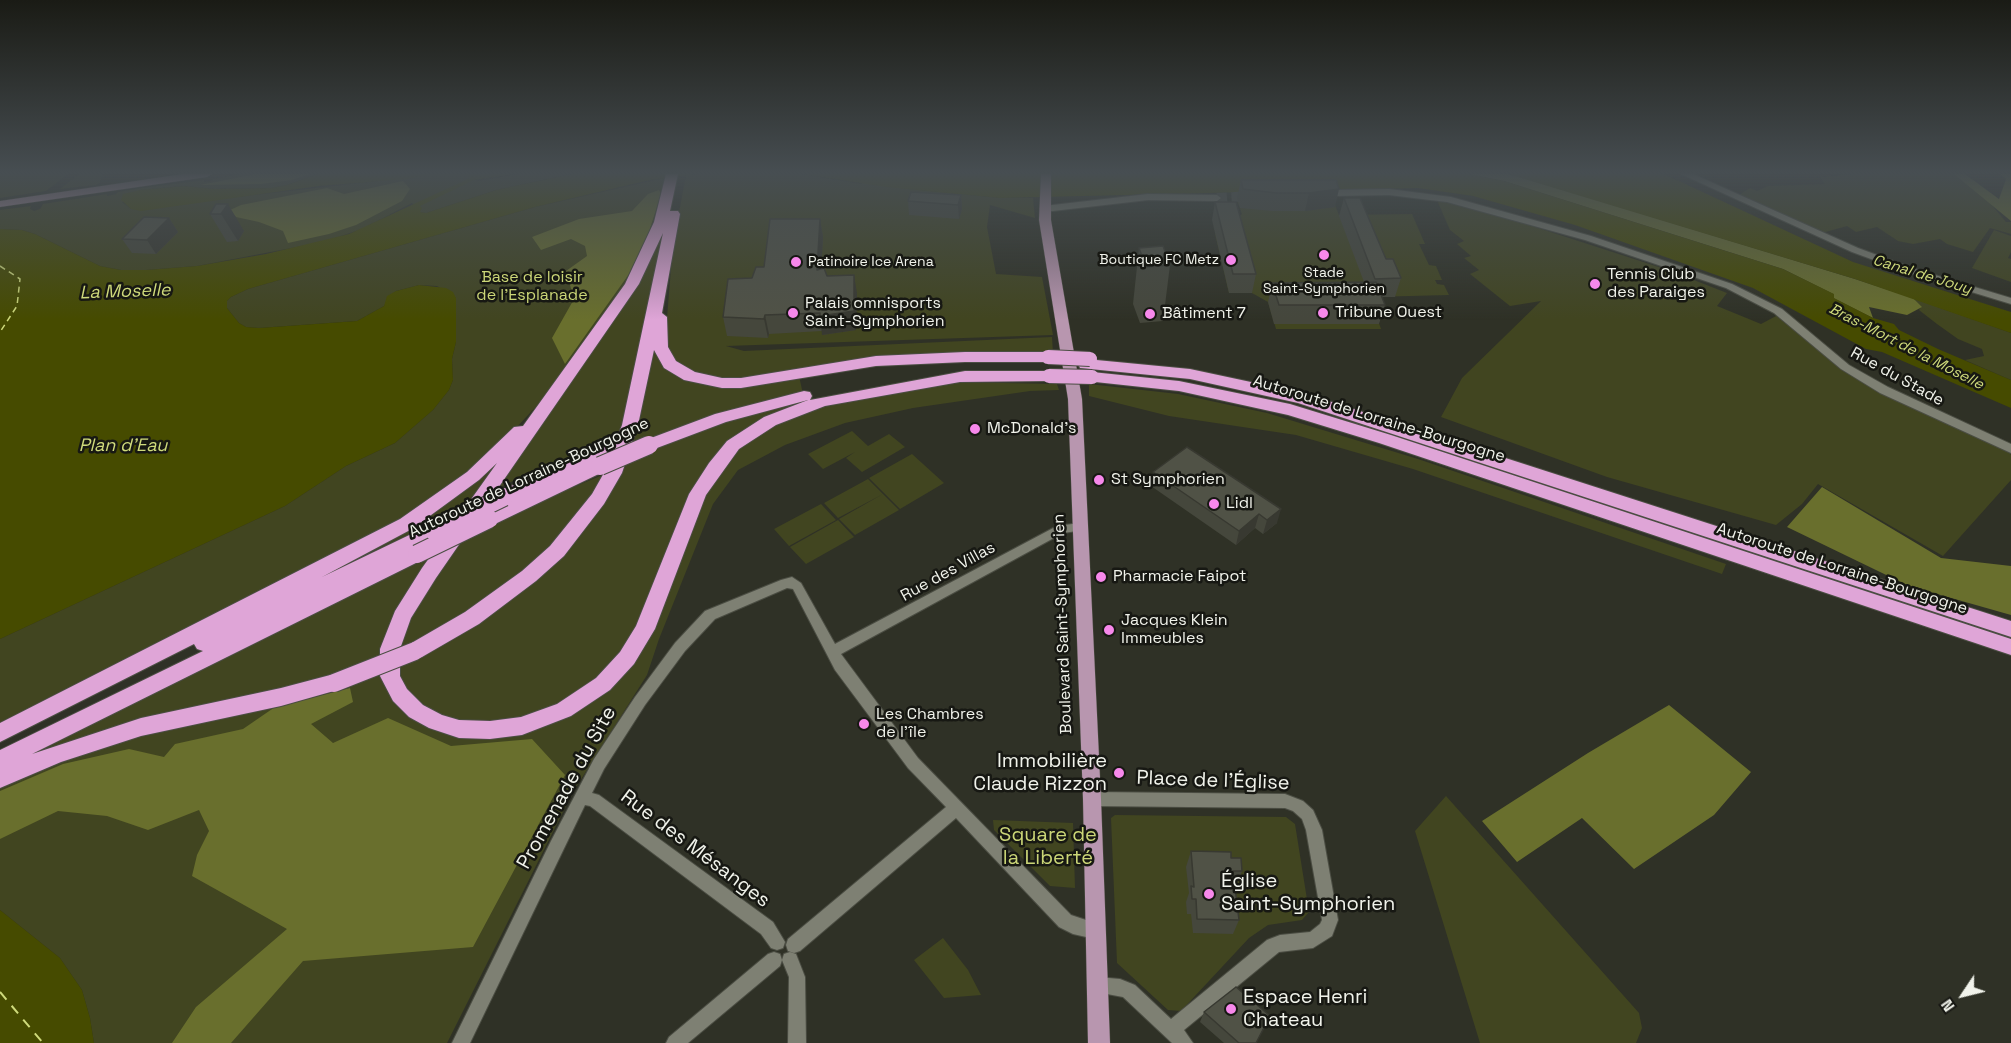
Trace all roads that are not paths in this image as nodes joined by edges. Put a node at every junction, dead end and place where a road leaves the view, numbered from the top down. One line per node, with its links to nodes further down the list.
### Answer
1 (662, 223): 8 (highway)
2 (669, 223): 6 (highway)
3 (1046, 223): 15 (main road, Boulevard Saint-Symphorien)
4 (1533, 223): 13 (street, Rue du Stade)
5 (1794, 223): 7 (street)
6 (660, 288): 9 (highway); 22 (highway, bridge)
7 (2011, 301)
8 (591, 344): 11 (highway); 19 (highway)
9 (1048, 365): 10 (highway, Autoroute de Lorraine-Bourgogne, bridge); 11 (highway, Autoroute de Lorraine-Bourgogne); 12 (highway, Autoroute de Lorraine-Bourgogne)
10 (1089, 367): 16 (highway, Autoroute de Lorraine-Bourgogne); 17 (highway, Autoroute de Lorraine-Bourgogne)
11 (965, 376): 12 (highway, Autoroute de Lorraine-Bourgogne)
12 (650, 438): 14 (highway, Autoroute de Lorraine-Bourgogne, bridge)
13 (2011, 448)
14 (602, 458): 20 (highway, Autoroute de Lorraine-Bourgogne, bridge); 21 (highway, Autoroute de Lorraine-Bourgogne, bridge)
15 (1080, 527): 18 (street, Rue des Villas); 24 (main road, Boulevard Saint-Symphorien)
16 (2011, 629)
17 (2011, 647)
18 (833, 652): 23 (street, Promenade du Site); 25 (street)
19 (0, 733)
20 (0, 742)
21 (0, 760)
22 (0, 778)
23 (582, 797): 27 (street, Rue des Mésanges); 30 (street, Promenade du Site)
24 (1092, 799): 26 (main road, Boulevard Saint-Symphorien); 29 (street, Place de l'Église)
25 (956, 808): 26 (street); 27 (street)
26 (1095, 931): 28 (main road, Boulevard Saint-Symphorien)
27 (786, 955): 31 (street); 32 (street)
28 (1097, 984): 29 (street); 33 (main road, Boulevard Saint-Symphorien)
29 (1178, 1037)
30 (461, 1043)
31 (675, 1043)
32 (797, 1043)
33 (1099, 1043)

